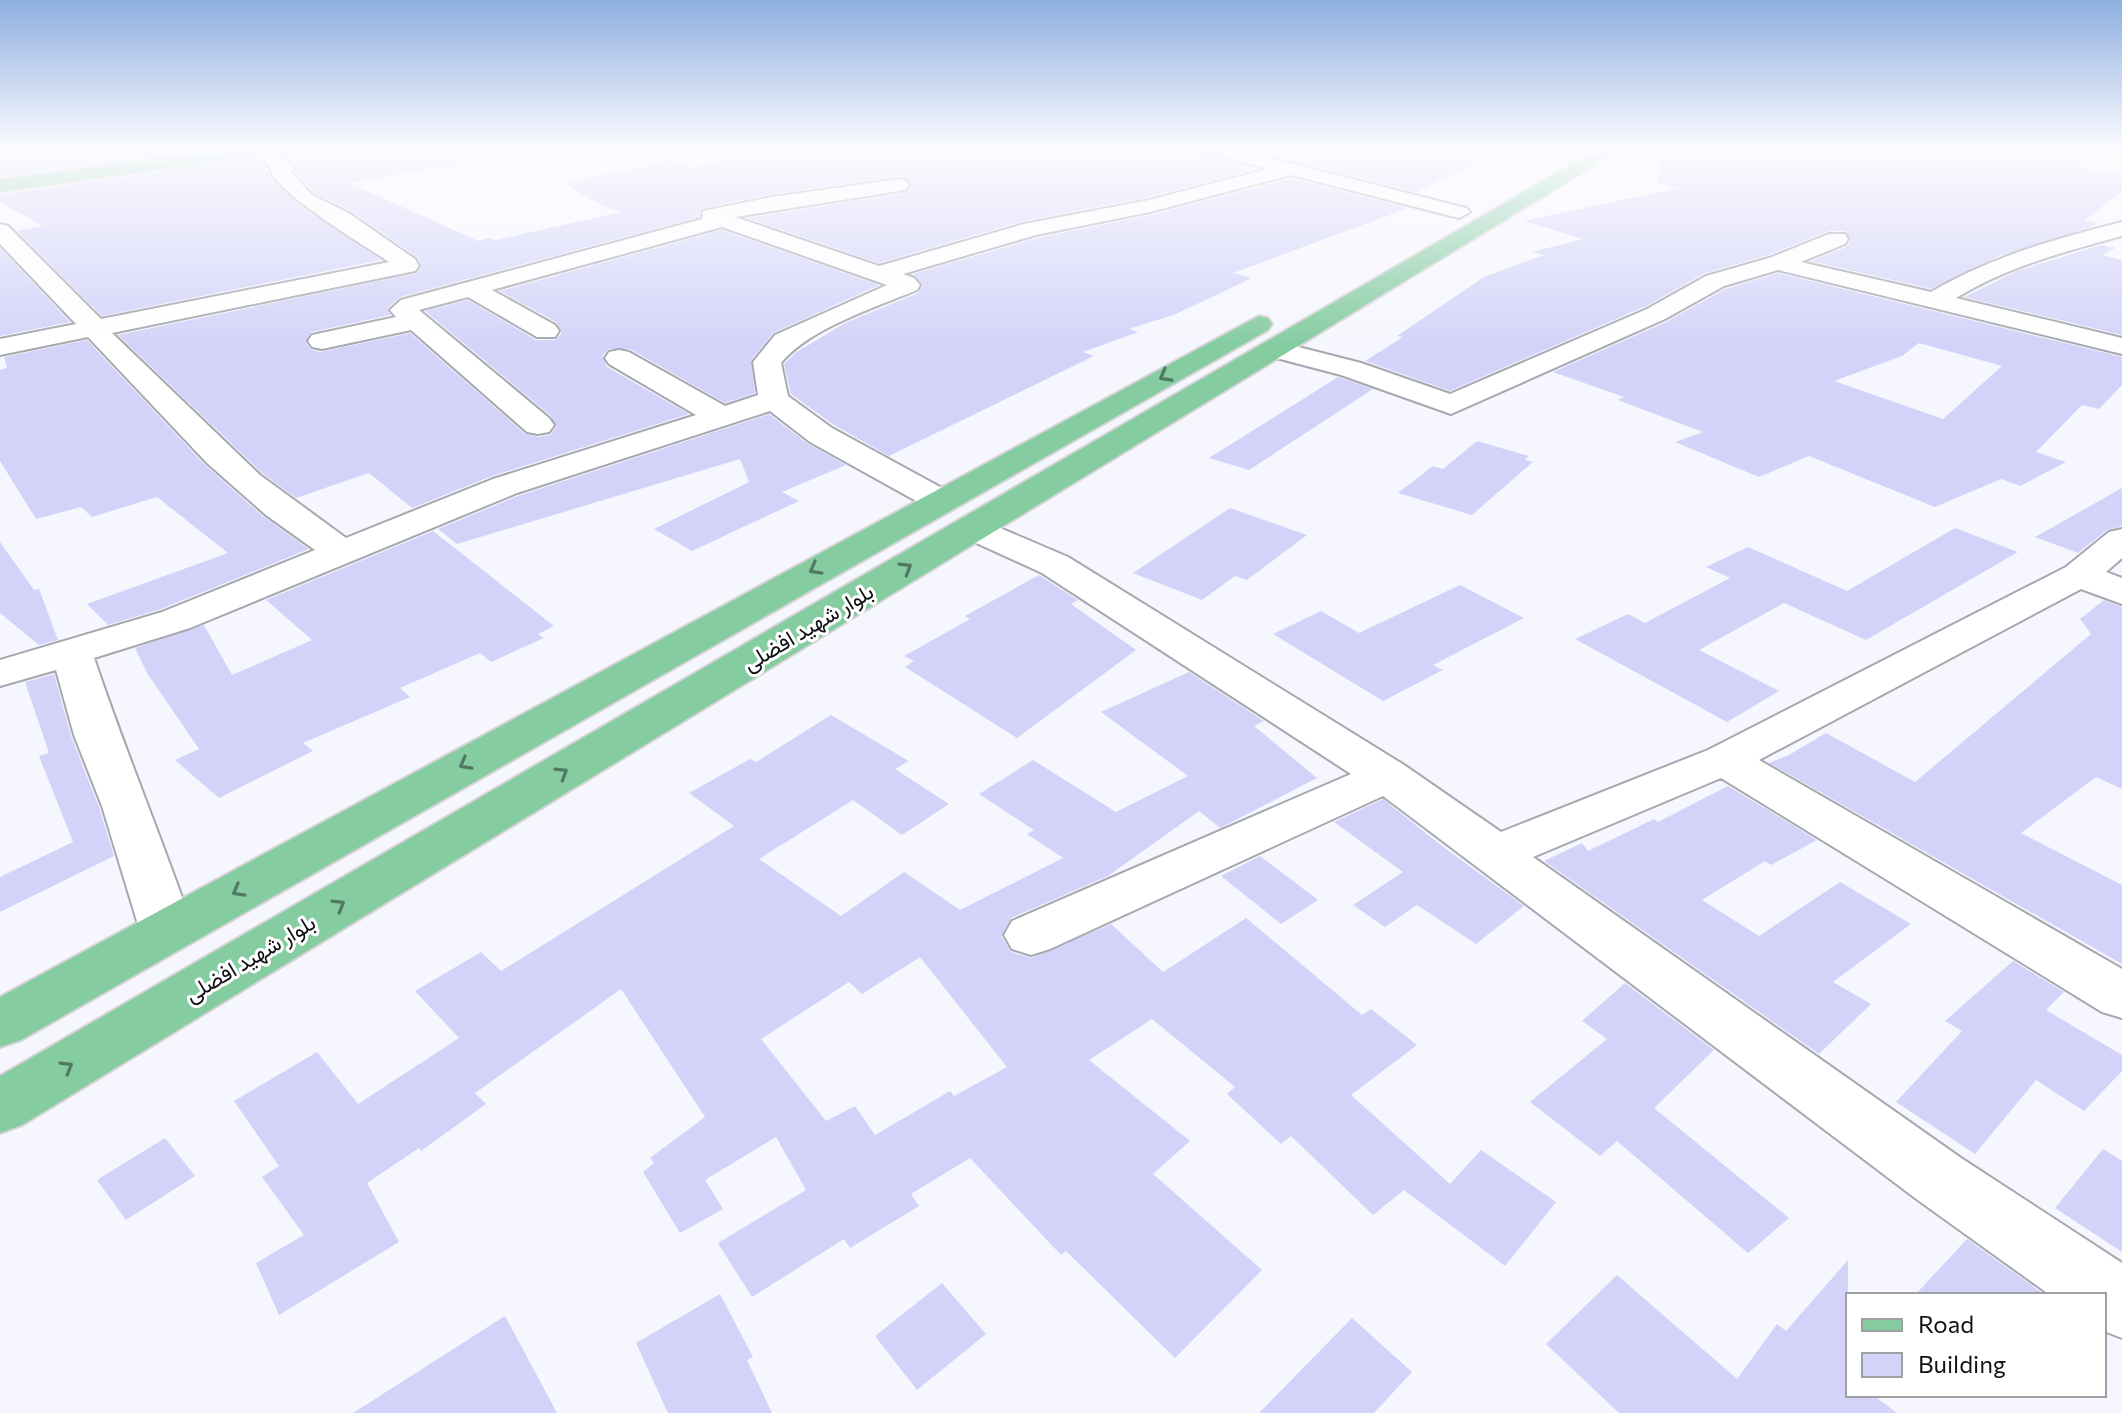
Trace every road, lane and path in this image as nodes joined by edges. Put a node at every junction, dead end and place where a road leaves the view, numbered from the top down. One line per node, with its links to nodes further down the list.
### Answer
1 (331, 213): 15 (street)
2 (725, 213): 6 (street)
3 (1114, 213): 11 (street)
4 (1457, 213): 20 (main road, بلوار شهید افضلی)
5 (1504, 213): 21 (main road, بلوار شهید افضلی)
6 (719, 221): 11 (street); 12 (street)
7 (2122, 229): 13 (street)
8 (0, 231): 15 (street)
9 (1837, 239): 10 (street)
10 (1777, 263): 13 (street); 21 (street)
11 (877, 274): 23 (street)
12 (470, 288): 14 (street); 16 (street)
13 (1936, 300): 18 (street)
14 (416, 321): 17 (street); 25 (street)
15 (95, 328): 19 (street); 28 (street)
16 (546, 331)
17 (322, 341)
18 (2122, 346)
19 (0, 347)
20 (1214, 350): 21 (main road); 26 (main road, بلوار شهید افضلی, one-way to 26)
21 (1266, 355): 26 (main road, بلوار شهید افضلی)
22 (619, 358): 24 (street)
23 (774, 400): 24 (street); 26 (street)
24 (722, 417): 28 (street)
25 (538, 425)
26 (957, 514): 34 (street); 36 (main road, بلوار شهید افضلی, one-way to 36); 40 (main road, بلوار شهید افضلی, one-way to 26)
27 (2122, 540): 29 (street)
28 (344, 552): 31 (street)
29 (2079, 575): 30 (street); 33 (street)
30 (2122, 592)
31 (72, 653): 32 (street); 36 (street)
32 (0, 673)
33 (1724, 760): 35 (street); 38 (street)
34 (1387, 776): 35 (street); 37 (street)
35 (1496, 853): 41 (street)
36 (167, 931): 39 (main road, بلوار شهید افضلی)
37 (1031, 935)
38 (2122, 996)
39 (0, 1024)
40 (0, 1107)
41 (2122, 1304)

